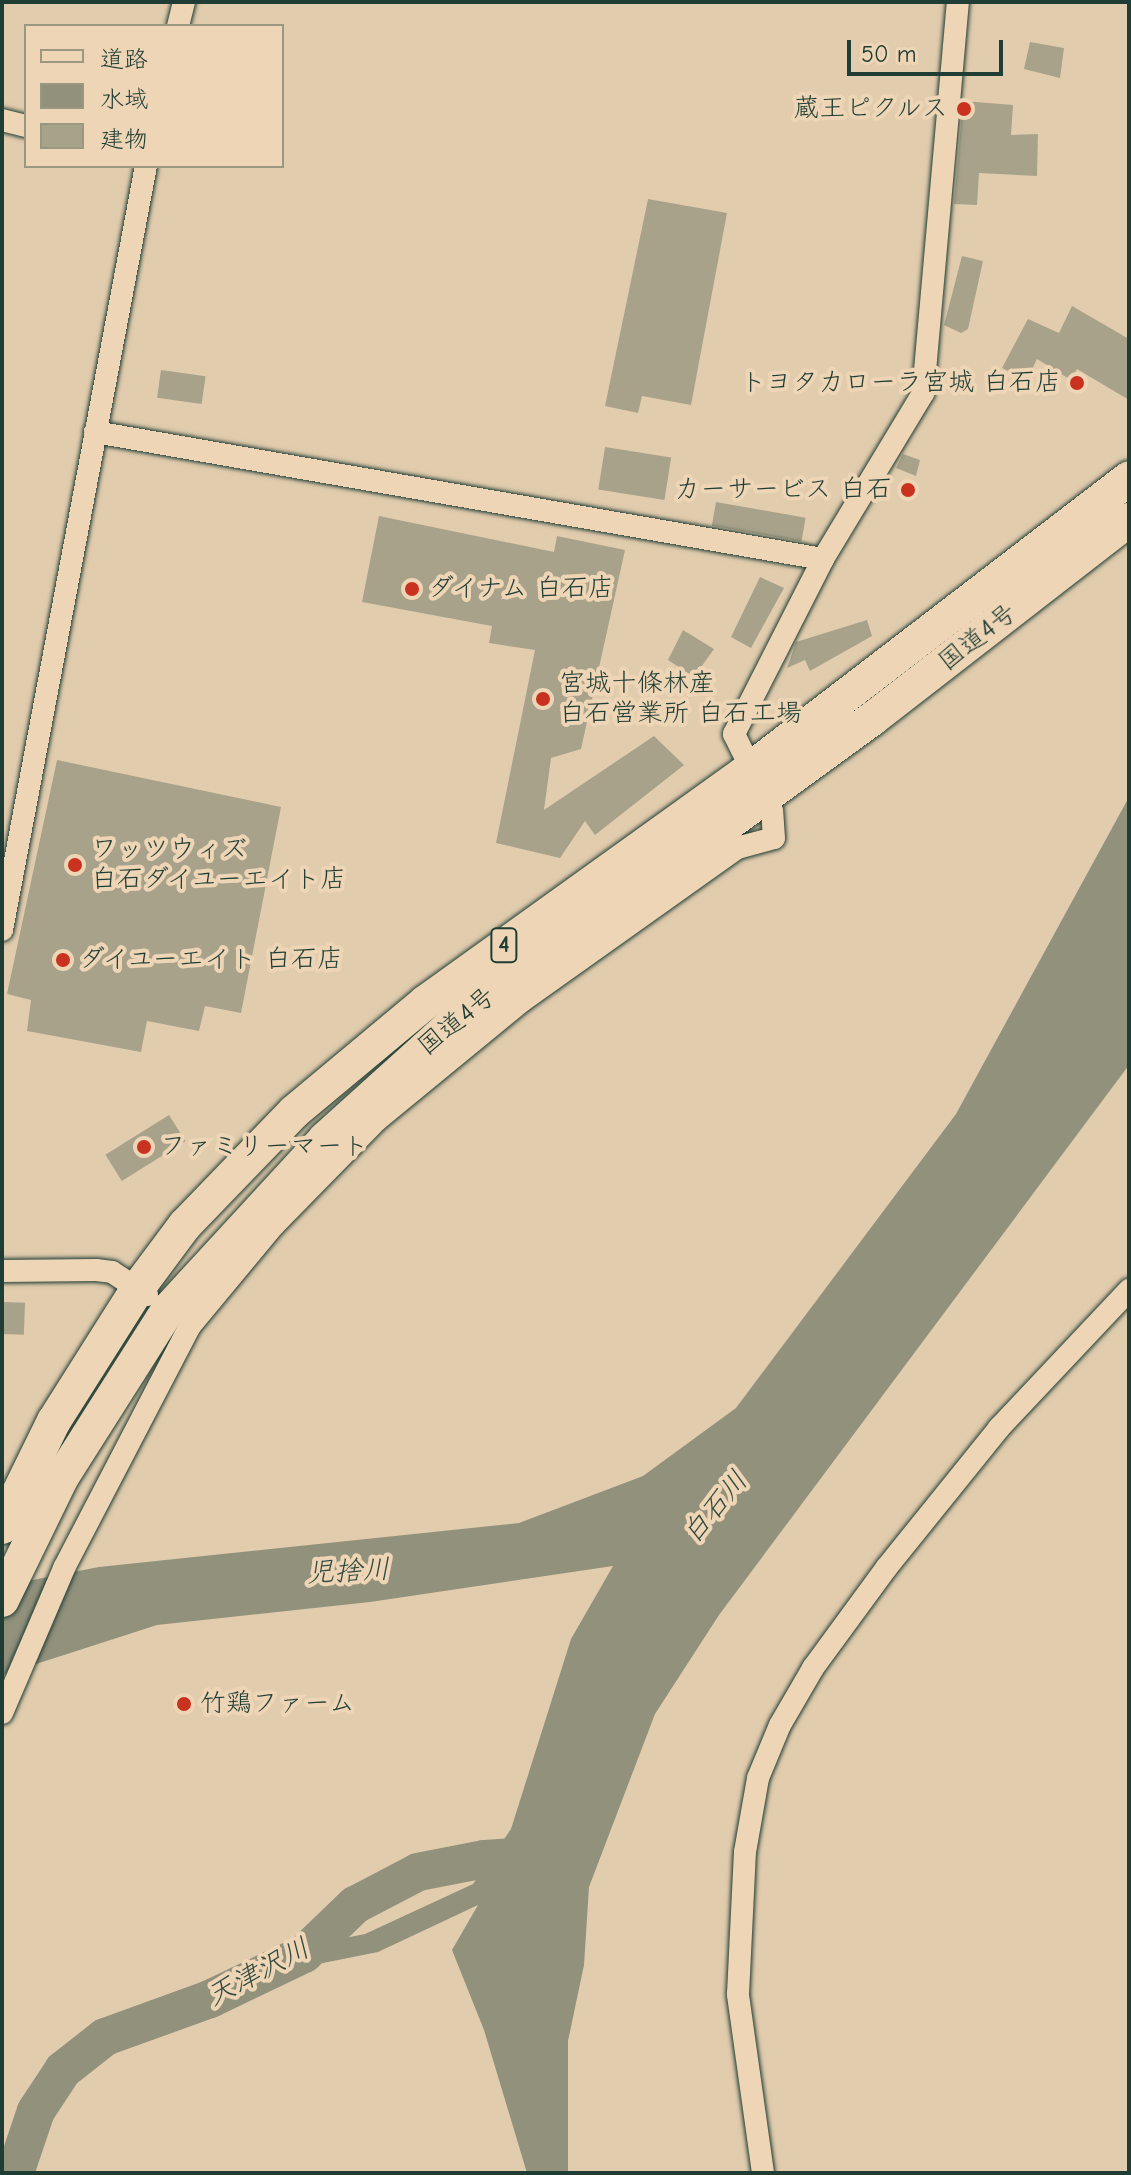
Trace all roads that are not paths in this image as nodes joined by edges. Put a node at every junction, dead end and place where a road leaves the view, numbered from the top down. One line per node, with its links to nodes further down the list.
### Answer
1 (184, 2): 3 (street)
2 (958, 2): 10 (street)
3 (178, 24)
4 (2, 120): 5 (street)
5 (24, 126)
6 (146, 168): 7 (street)
7 (95, 432): 10 (street); 12 (street)
8 (1129, 478): 11 (highway, 国道4号 / 4)
9 (1129, 520): 11 (highway, 国道4号 / 4)
10 (823, 559): 11 (street)
11 (756, 782): 14 (highway, 国道4号 / 4); 16 (highway, 国道4号 / 4); 19 (street)
12 (2, 930)
13 (2, 1271): 14 (street)
14 (138, 1288): 16 (street); 17 (highway, 国道4号 / 4)
15 (1129, 1290): 20 (street)
16 (168, 1310): 18 (highway, 国道4号 / 4)
17 (2, 1527)
18 (2, 1600)
19 (2, 1712)
20 (763, 2173)

